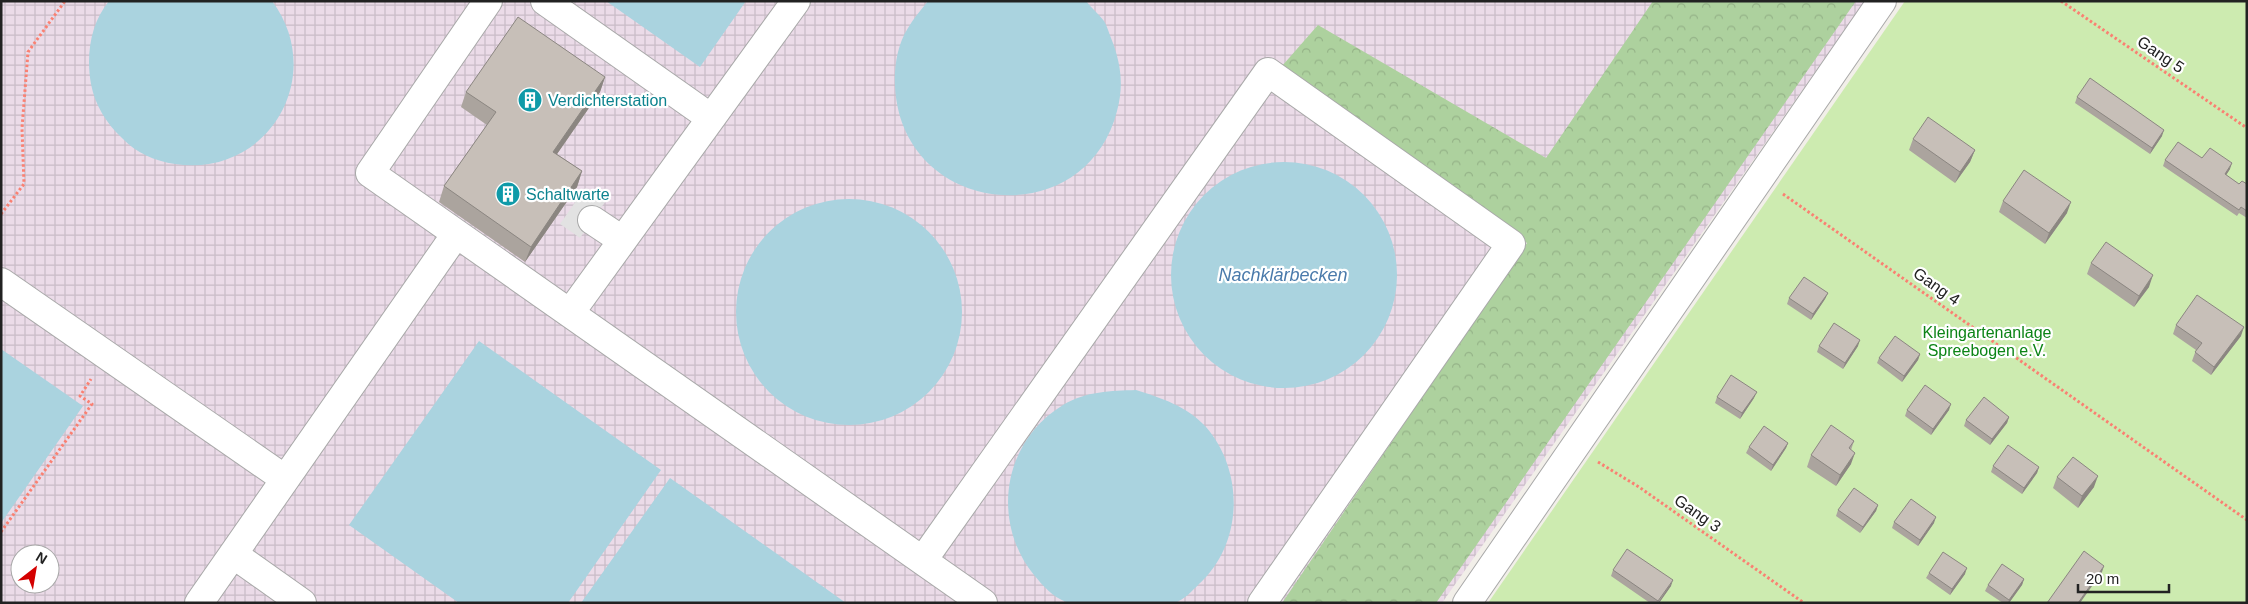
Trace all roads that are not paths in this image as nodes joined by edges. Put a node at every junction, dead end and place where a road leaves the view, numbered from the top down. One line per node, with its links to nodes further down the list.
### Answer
1 (488, 1): 7 (lane)
2 (545, 1): 5 (lane)
3 (796, 1): 5 (lane)
4 (1882, 1): 18 (lane)
5 (711, 118): 8 (lane)
6 (592, 220): 8 (lane)
7 (456, 234): 10 (lane); 11 (lane)
8 (622, 240): 10 (lane)
9 (1, 282): 11 (lane)
10 (570, 313): 13 (lane)
11 (285, 479): 12 (lane)
12 (233, 554): 14 (lane); 15 (lane)
13 (923, 560): 16 (lane); 17 (lane)
14 (199, 603)
15 (302, 603)
16 (983, 603)
17 (1262, 603)
18 (1467, 603)

